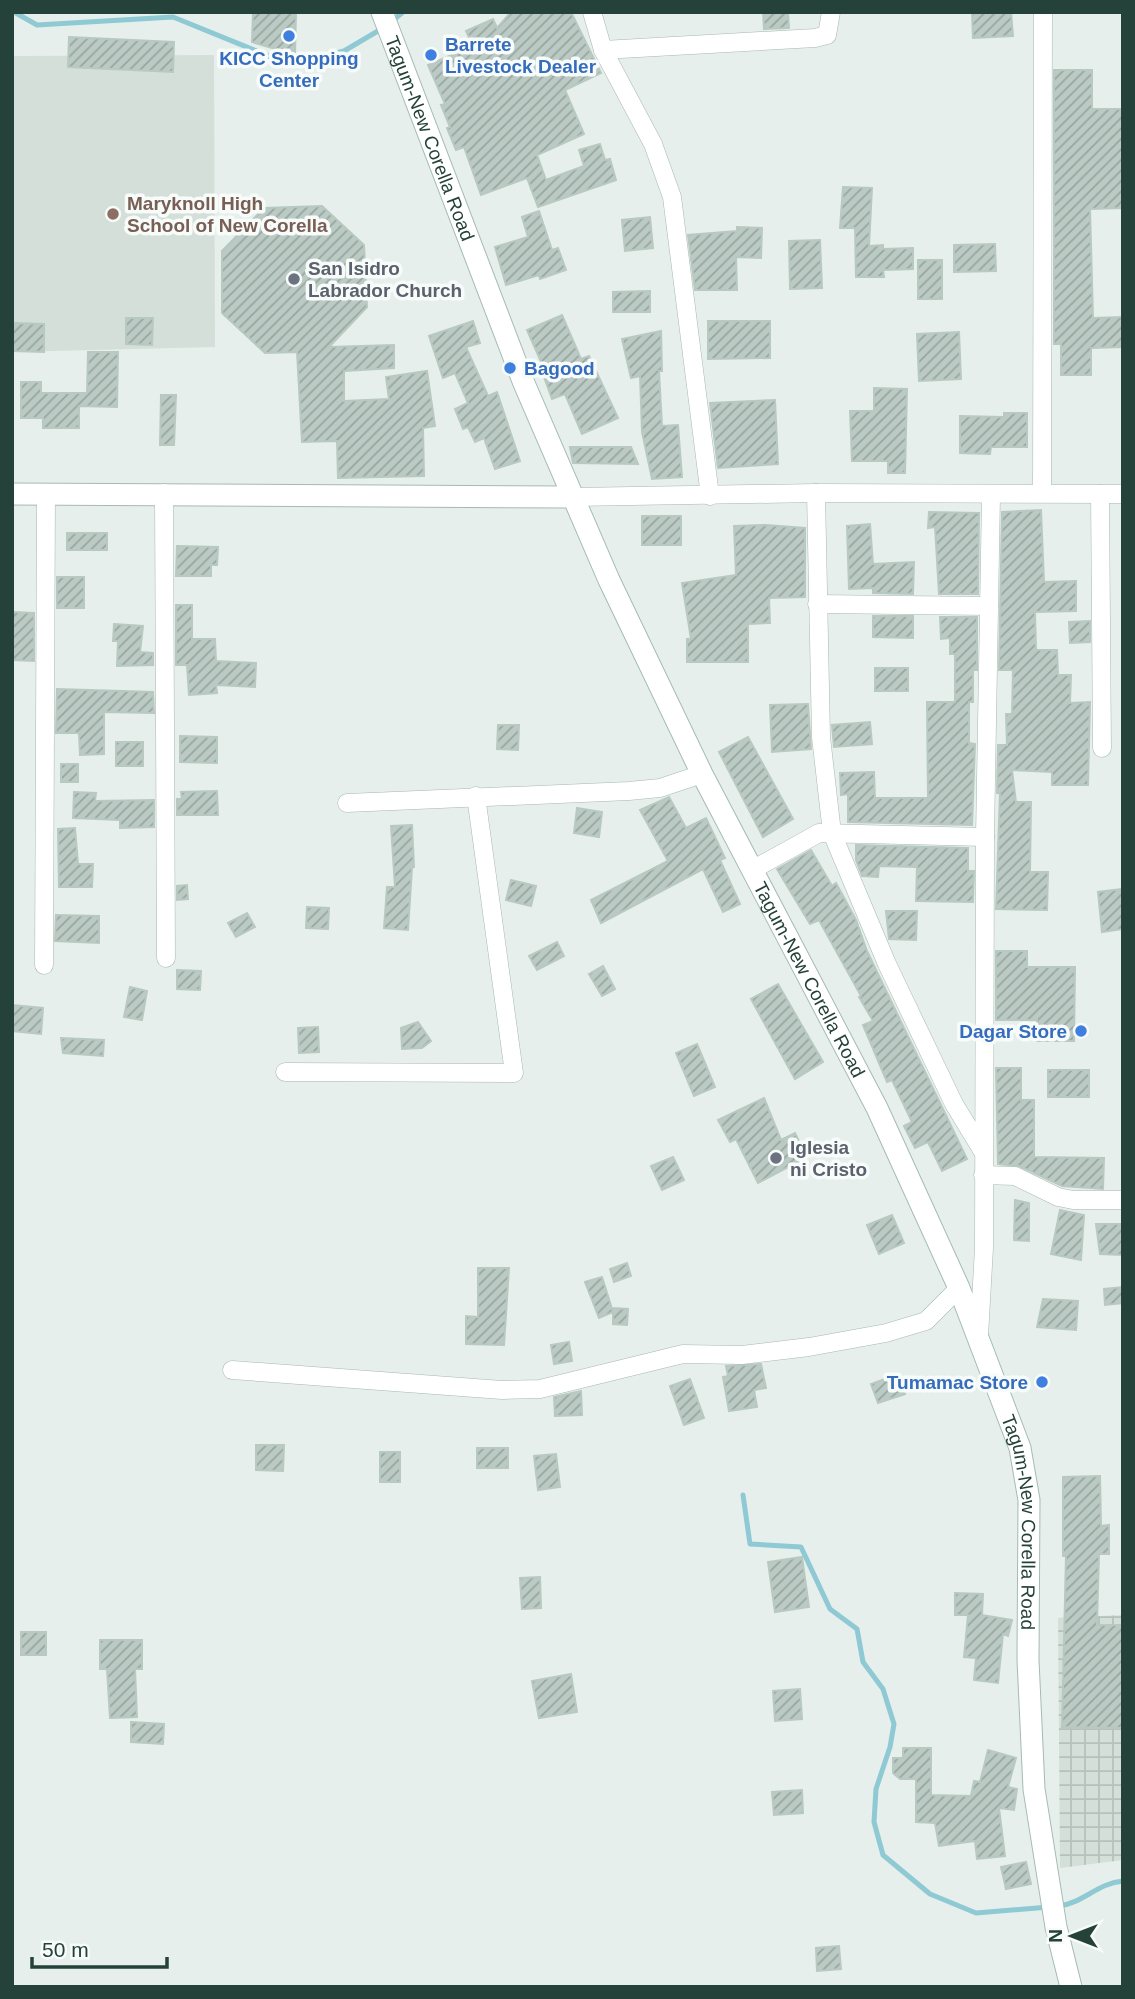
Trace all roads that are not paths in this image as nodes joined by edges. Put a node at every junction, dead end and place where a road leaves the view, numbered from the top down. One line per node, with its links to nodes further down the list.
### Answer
1 (382, 12): 15 (main road, Tagum-New Corella Road)
2 (592, 12): 5 (street)
3 (831, 12): 5 (street)
4 (1043, 12): 8 (street)
5 (603, 50): 13 (street)
6 (163, 493): 10 (main road); 15 (main road); 25 (street)
7 (816, 493): 13 (street); 14 (street); 16 (street)
8 (1042, 493): 11 (street); 14 (street)
9 (12, 494): 10 (main road)
10 (46, 494): 26 (street)
11 (1100, 494): 12 (street); 18 (street)
12 (1123, 494)
13 (710, 495): 15 (street)
14 (991, 496): 17 (street)
15 (573, 497): 19 (main road, Tagum-New Corella Road)
16 (817, 604): 17 (street); 22 (street)
17 (989, 606): 23 (street)
18 (1102, 748)
19 (702, 774): 20 (street); 24 (main road, Tagum-New Corella Road)
20 (476, 796): 21 (street); 27 (street)
21 (347, 803)
22 (832, 833): 23 (street); 24 (street); 28 (street)
23 (985, 837): 28 (street)
24 (752, 870): 31 (main road, Tagum-New Corella Road)
25 (166, 958)
26 (44, 965)
27 (285, 1072)
28 (982, 1150): 29 (street)
29 (983, 1175): 30 (street); 32 (street)
30 (1123, 1200)
31 (959, 1288): 32 (main road, Tagum-New Corella Road); 33 (street)
32 (979, 1336): 34 (main road, Tagum-New Corella Road)
33 (232, 1370)
34 (1071, 1987)

